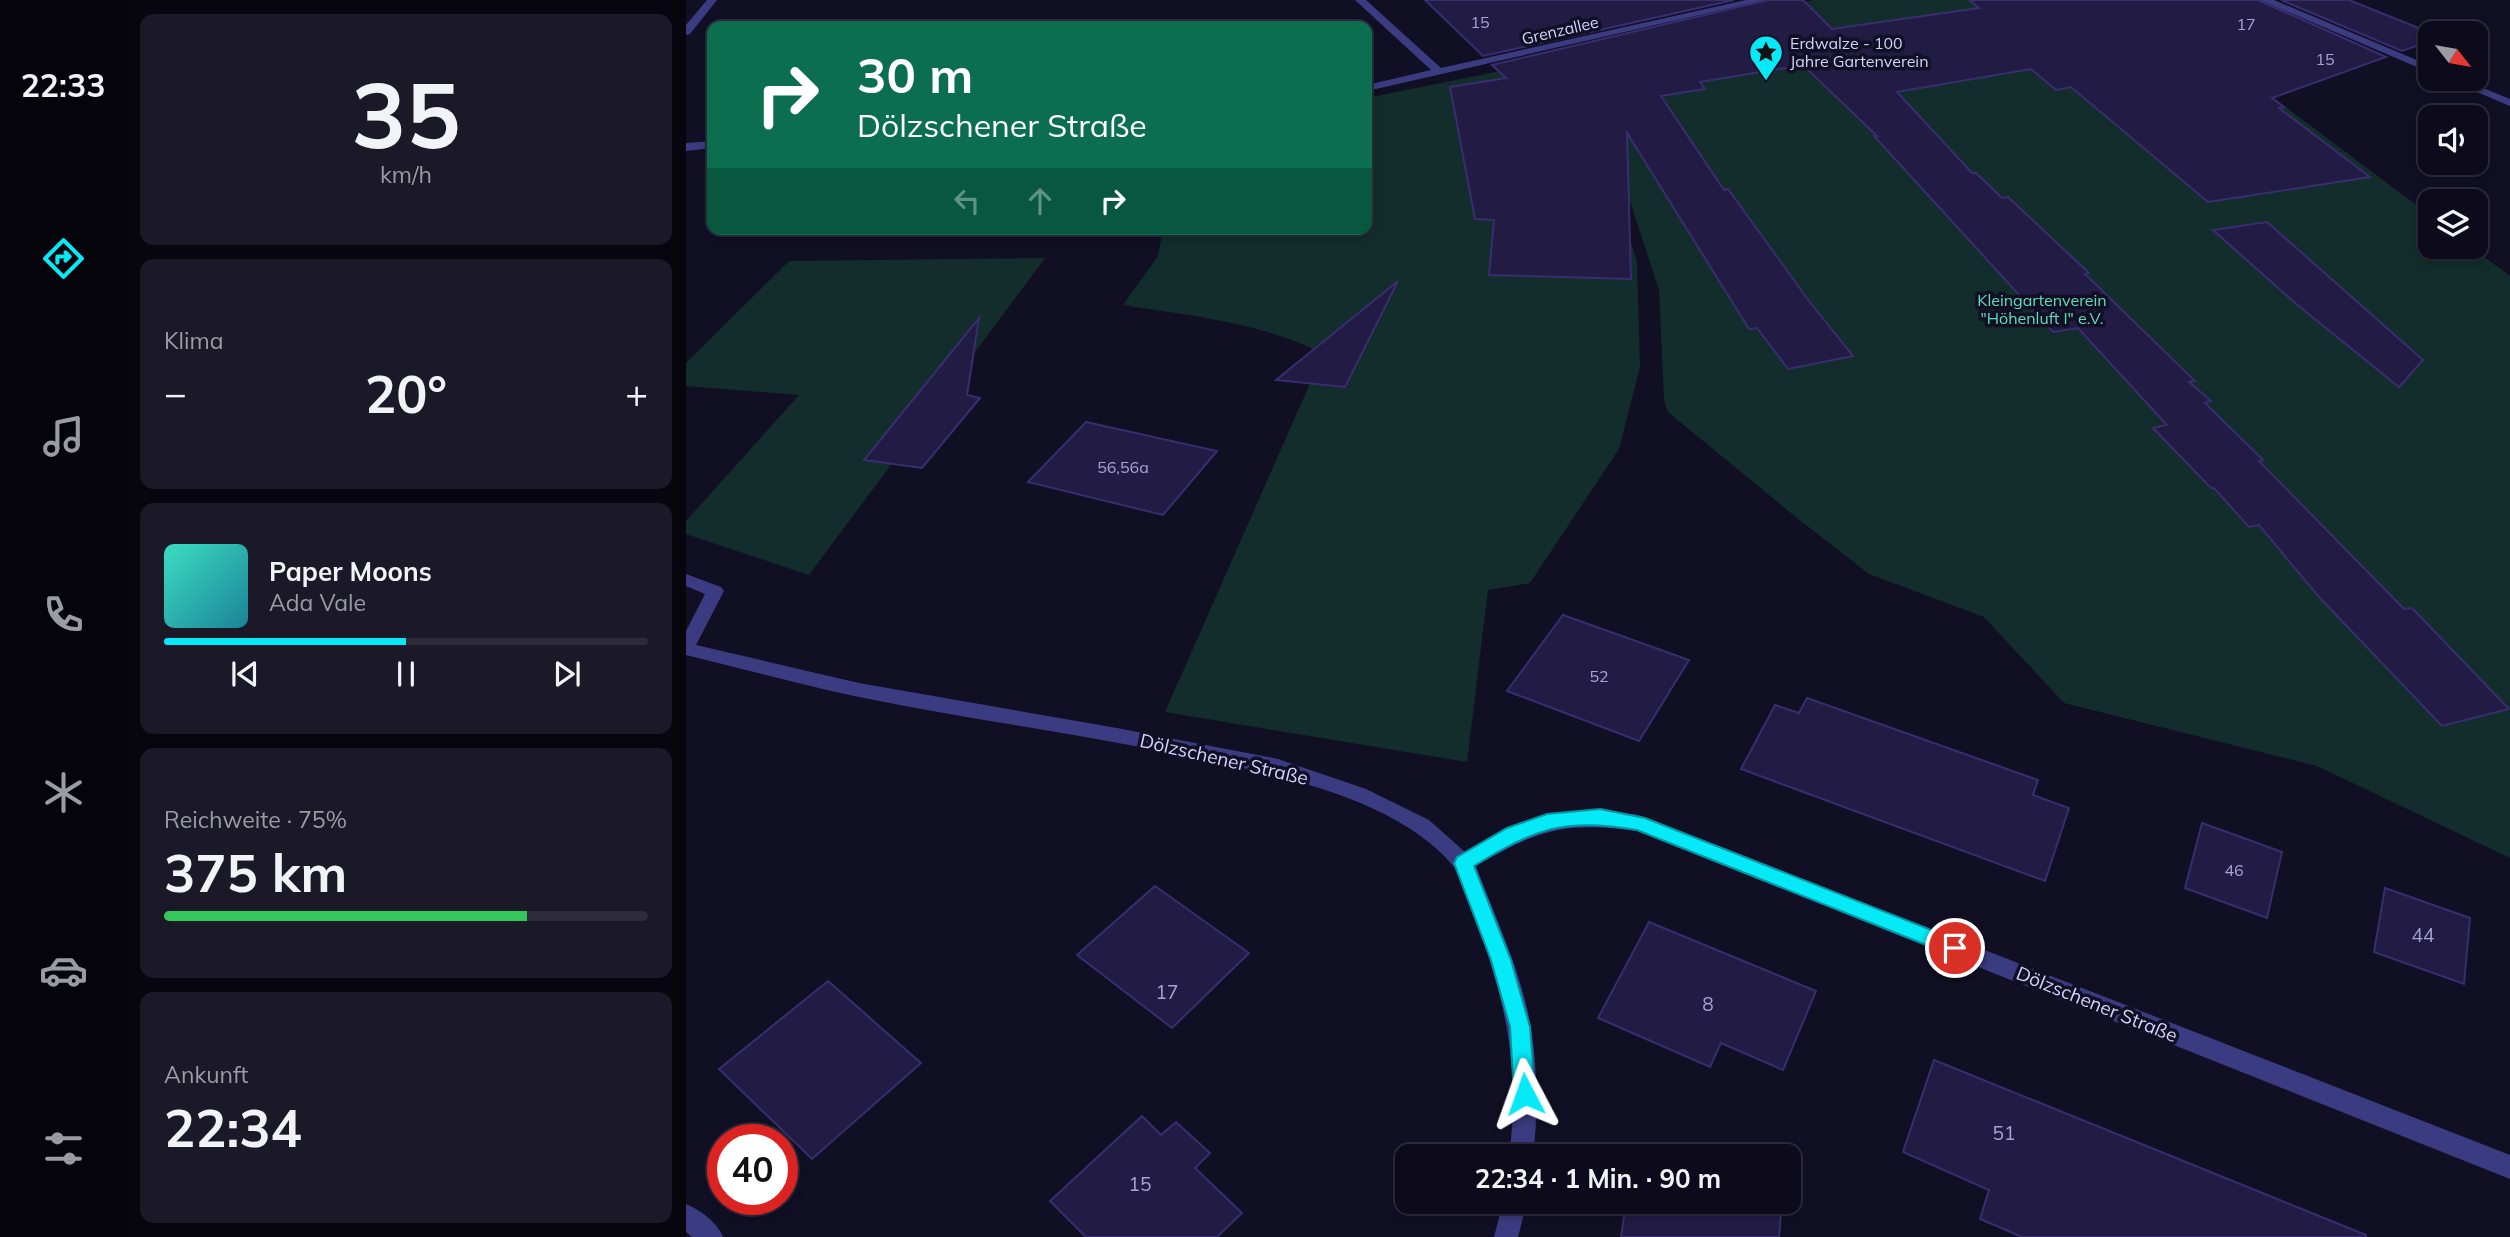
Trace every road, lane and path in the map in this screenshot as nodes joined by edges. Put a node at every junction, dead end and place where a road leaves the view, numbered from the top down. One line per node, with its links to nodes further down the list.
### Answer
1 (712, 0): 5 (street)
2 (1360, 0): 7 (street)
3 (1760, 0): 7 (street, Grenzallee)
4 (2265, 0): 6 (street)
5 (686, 32)
6 (2418, 65)
7 (1440, 73): 8 (street, Grenzallee)
8 (1372, 87)
9 (2481, 91): 10 (street)
10 (2510, 103)
11 (707, 145): 12 (street)
12 (686, 147)
13 (686, 580): 14 (street)
14 (686, 648): 15 (street, Dölzschener Straße)
15 (1464, 863): 16 (street); 17 (street, Dölzschener Straße)
16 (1523, 1144)
17 (2510, 1167)
18 (1512, 1214): 21 (street)
19 (686, 1216): 20 (street)
20 (711, 1237)
21 (1506, 1237)

